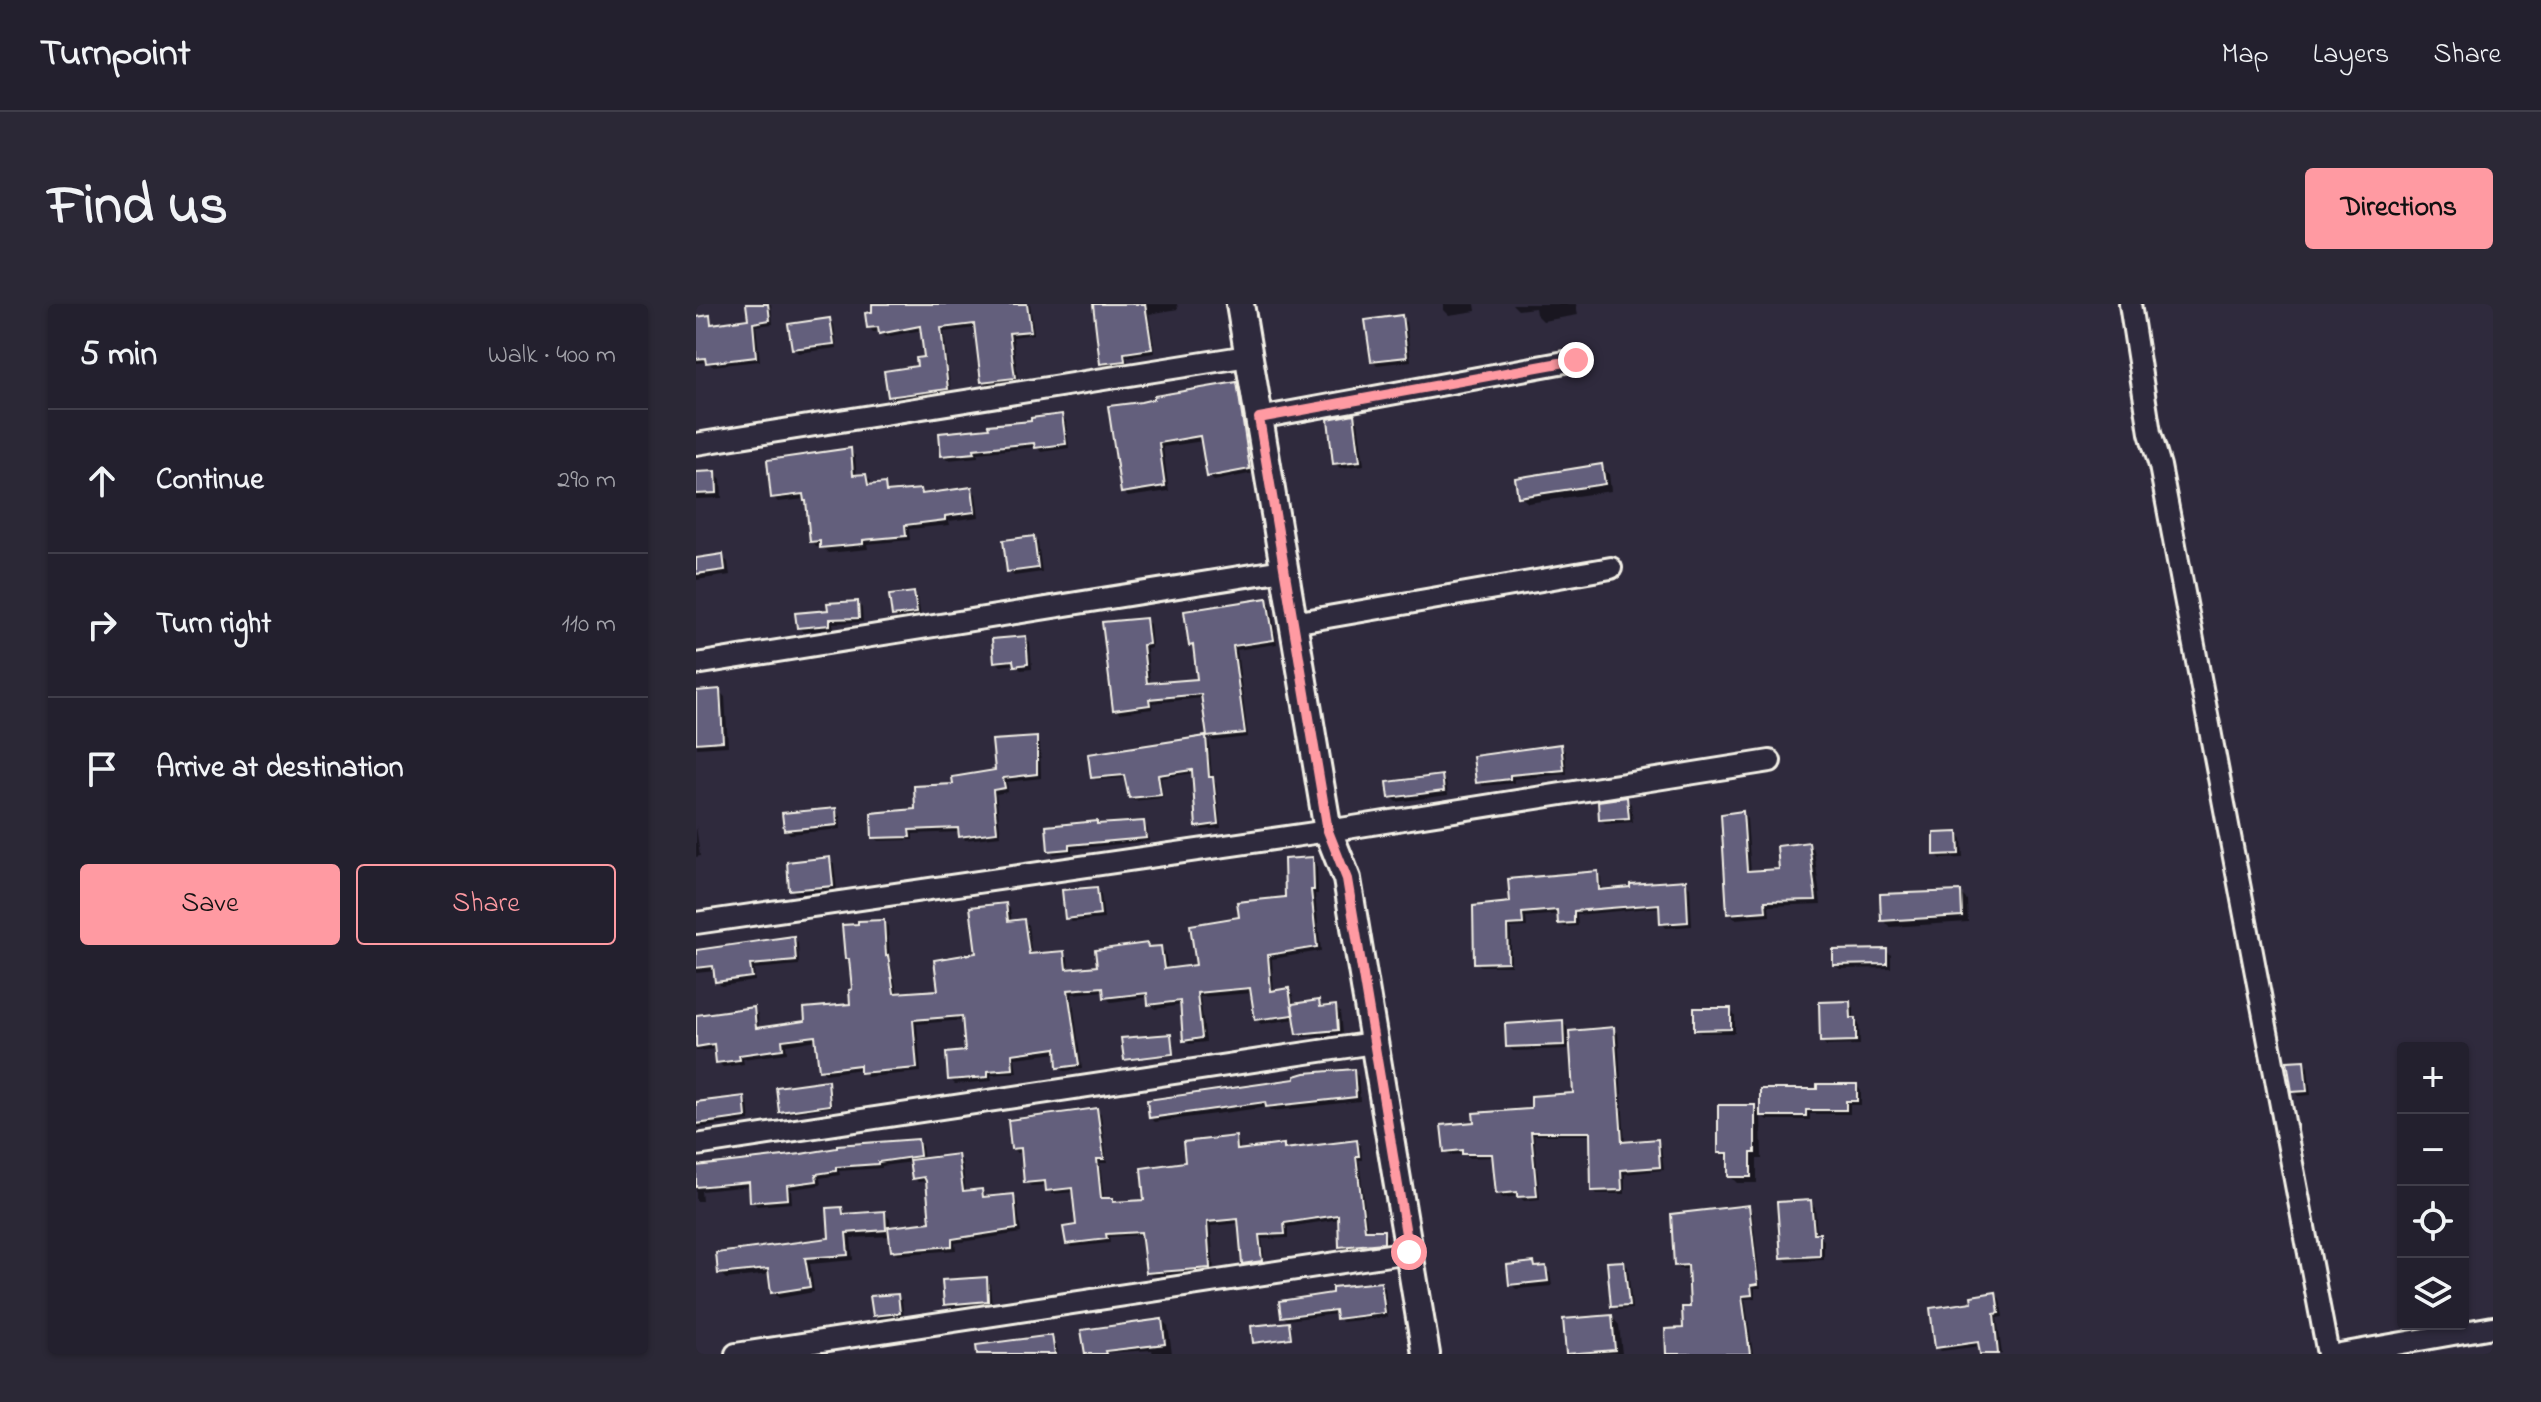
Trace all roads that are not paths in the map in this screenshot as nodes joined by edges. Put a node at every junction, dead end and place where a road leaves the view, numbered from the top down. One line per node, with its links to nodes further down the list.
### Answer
1 (1240, 304): 3 (street)
2 (2130, 304): 20 (street)
3 (1248, 356): 5 (street); 6 (street)
4 (1576, 360): 5 (street)
5 (1259, 418): 8 (street)
6 (696, 444)
7 (1611, 568): 9 (street)
8 (1284, 570): 9 (street); 10 (street)
9 (1293, 623): 12 (street)
10 (696, 664)
11 (1770, 761): 12 (street)
12 (1328, 831): 13 (street); 14 (street)
13 (696, 923)
14 (1373, 1043): 15 (street); 16 (street)
15 (696, 1145)
16 (1409, 1252): 18 (street); 19 (street)
17 (2493, 1327): 21 (street)
18 (736, 1354)
19 (1426, 1354)
20 (2328, 1354)
21 (2340, 1354)

